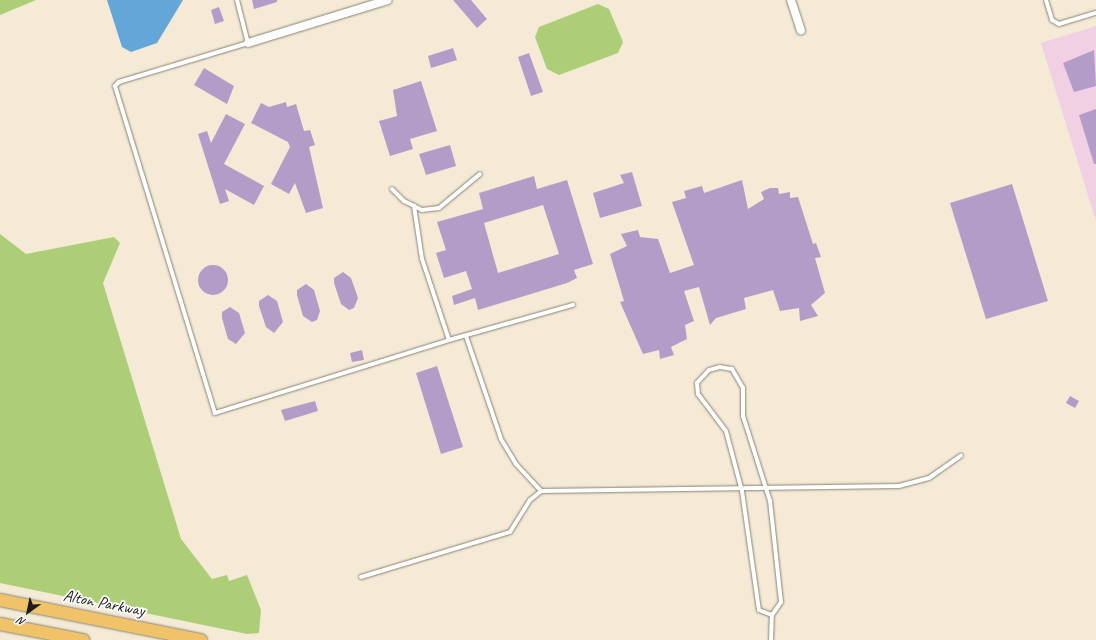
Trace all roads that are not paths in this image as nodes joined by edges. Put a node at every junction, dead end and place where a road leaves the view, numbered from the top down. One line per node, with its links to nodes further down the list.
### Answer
1 (237, 0): 7 (lane)
2 (388, 0): 7 (street)
3 (790, 0): 6 (street)
4 (1046, 0): 5 (lane)
5 (1096, 13)
6 (801, 30)
7 (248, 43): 13 (lane)
8 (480, 174): 10 (lane)
9 (392, 189): 10 (lane)
10 (414, 206): 13 (lane)
11 (573, 305): 12 (lane)
12 (466, 336): 13 (lane); 16 (lane)
13 (449, 340)
14 (961, 456): 15 (lane)
15 (768, 490): 17 (lane); 17 (lane); 20 (lane)
16 (542, 491): 17 (lane); 18 (lane)
17 (742, 491): 20 (lane)
18 (361, 577)
19 (0, 600): 23 (main road, Alton Parkway)
20 (772, 615): 24 (lane)
21 (0, 624): 22 (main road)
22 (83, 640)
23 (201, 640)
24 (771, 640)

